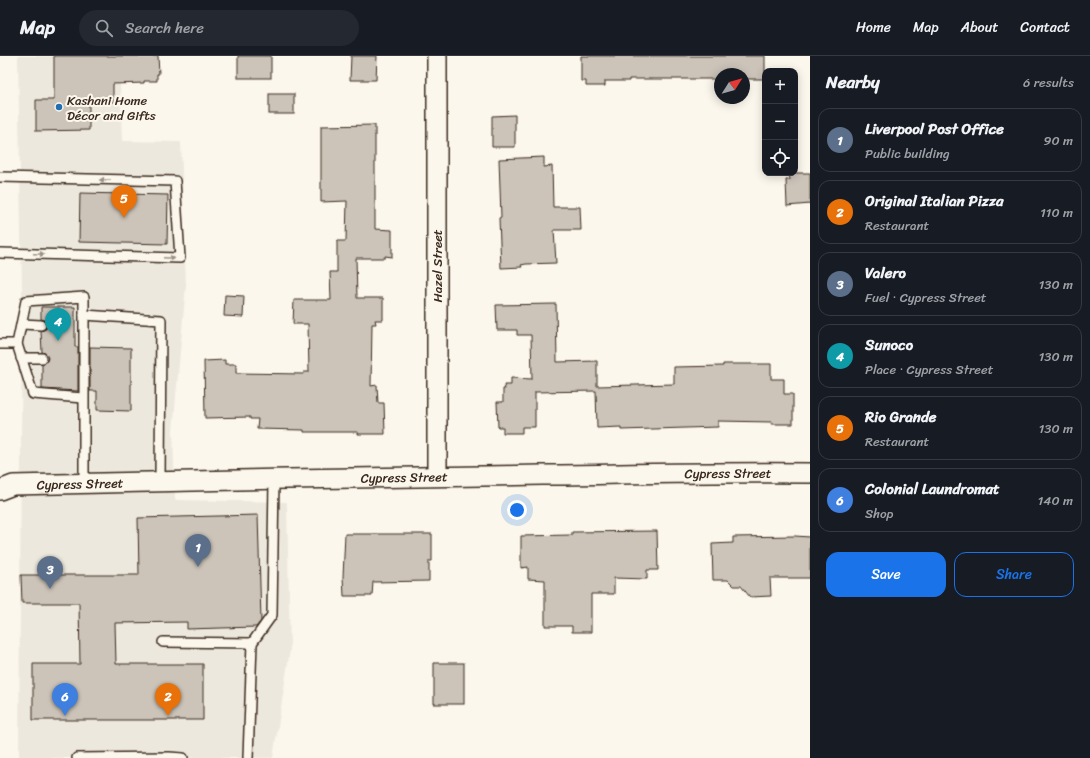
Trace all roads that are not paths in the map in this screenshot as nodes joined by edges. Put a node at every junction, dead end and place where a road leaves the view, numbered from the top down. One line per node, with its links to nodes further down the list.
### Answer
1 (437, 56): 13 (street, Hazel Street)
2 (0, 177): 3 (lane, one-way to 2)
3 (0, 253)
4 (84, 315): 5 (lane); 11 (lane); 15 (lane)
5 (22, 324): 6 (lane); 8 (lane)
6 (41, 325)
7 (0, 344): 8 (lane)
8 (17, 344): 9 (lane)
9 (21, 358): 10 (lane); 11 (lane)
10 (42, 358)
11 (84, 398): 16 (lane)
12 (810, 473): 13 (street, Cypress Street)
13 (437, 476): 14 (street, Cypress Street)
14 (274, 480): 15 (street, Cypress Street); 19 (lane)
15 (160, 482): 16 (street, Cypress Street)
16 (84, 484): 17 (street, Cypress Street)
17 (0, 490)
18 (163, 642): 19 (lane)
19 (252, 643): 22 (lane)
20 (77, 758): 21 (lane)
21 (183, 758)
22 (248, 758)

